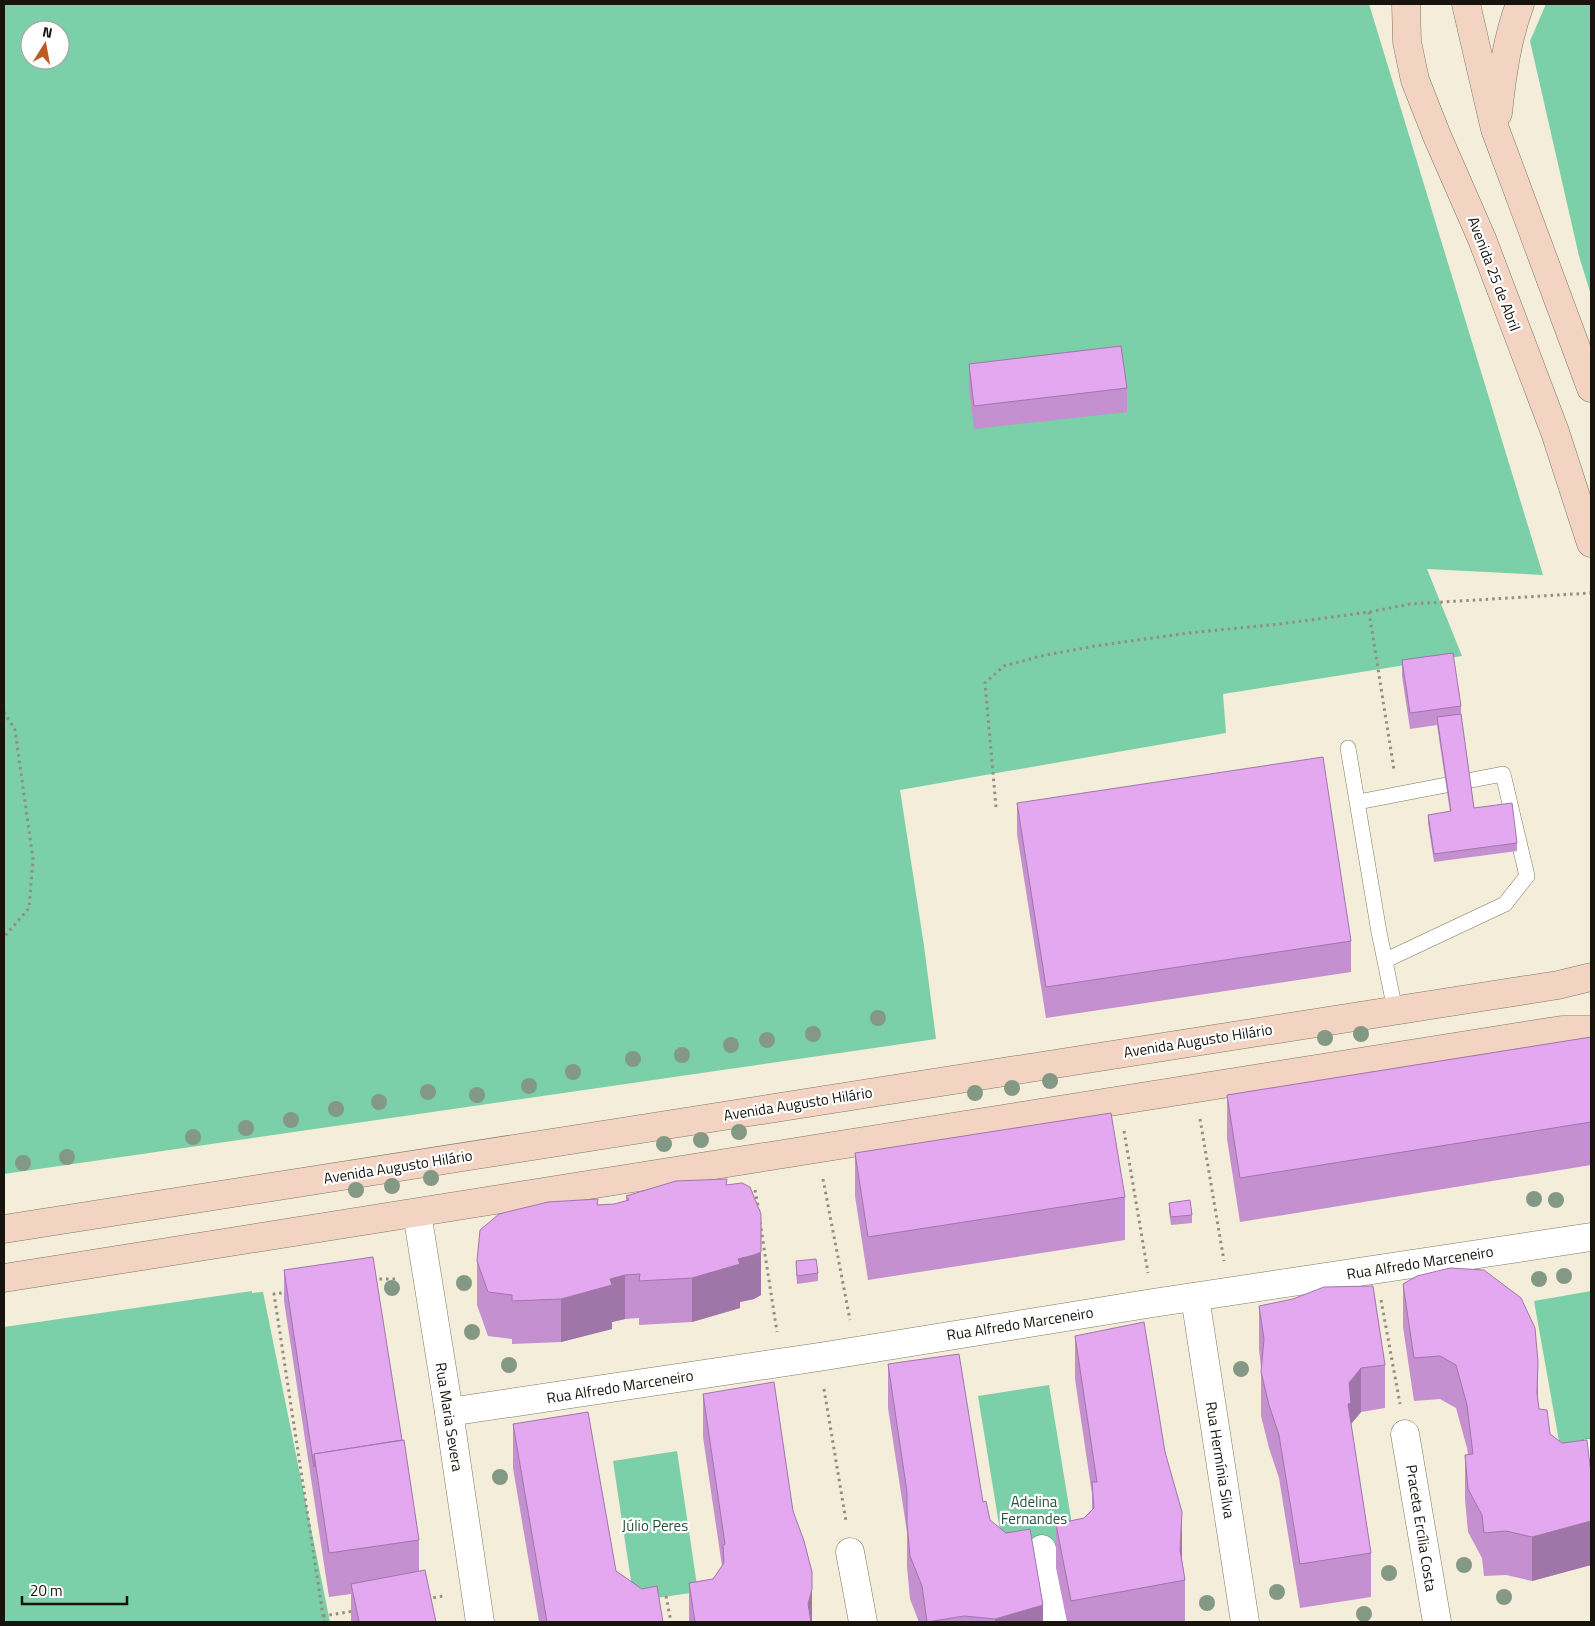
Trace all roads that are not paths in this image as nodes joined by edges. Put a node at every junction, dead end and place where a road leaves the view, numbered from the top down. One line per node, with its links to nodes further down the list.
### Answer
1 (1406, 4): 6 (main road, Avenida 25 de Abril)
2 (1466, 4): 4 (main road)
3 (1520, 4): 4 (main road)
4 (1495, 129): 5 (main road)
5 (1591, 388)
6 (1591, 543)
7 (1348, 748): 8 (lane)
8 (1358, 802): 9 (lane); 9 (lane)
9 (1386, 960): 11 (lane)
10 (1591, 977): 11 (main road, Avenida Augusto Hilário)
11 (1395, 1010): 14 (main road, Avenida Augusto Hilário)
12 (1591, 1030): 13 (main road)
13 (417, 1213): 16 (main road); 18 (street, Rua Maria Severa)
14 (4, 1229)
15 (1591, 1237): 17 (street, Rua Alfredo Marceneiro)
16 (4, 1278)
17 (1195, 1297): 18 (street, Rua Alfredo Marceneiro); 25 (street, Rua Hermínia Silva)
18 (449, 1412): 22 (street, Rua Maria Severa)
19 (1405, 1434): 26 (street, Praceta Ercília Costa)
20 (1042, 1549): 24 (street)
21 (850, 1552): 23 (street)
22 (480, 1622)
23 (863, 1622)
24 (1054, 1622)
25 (1245, 1622)
26 (1437, 1622)

